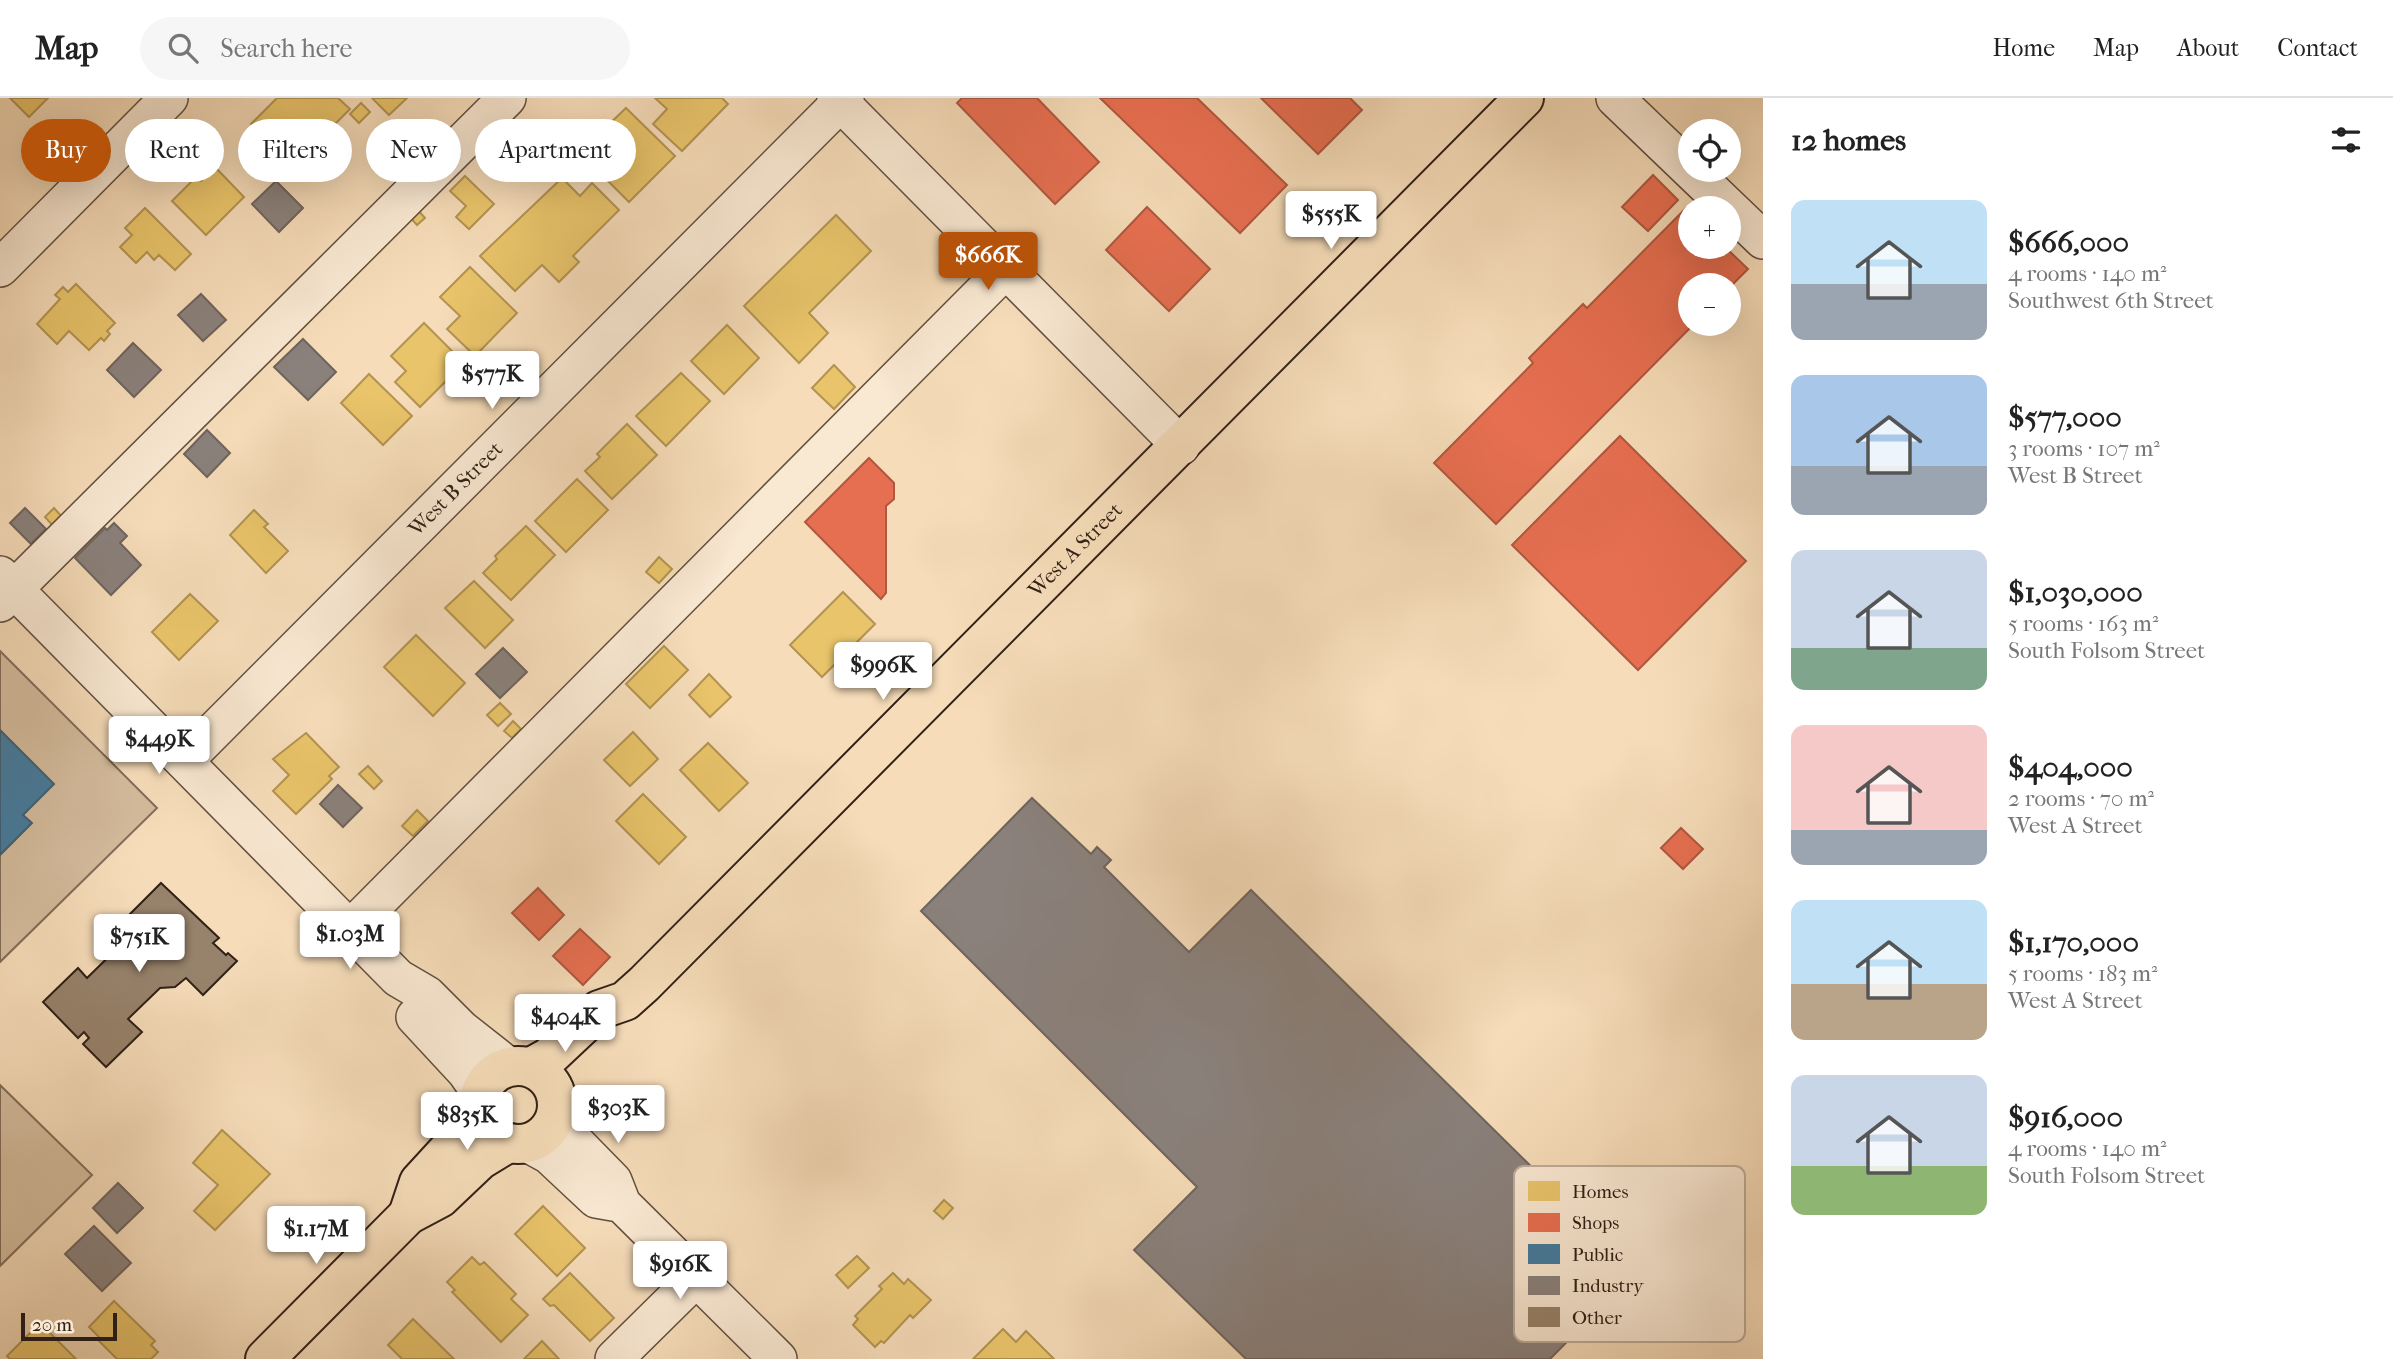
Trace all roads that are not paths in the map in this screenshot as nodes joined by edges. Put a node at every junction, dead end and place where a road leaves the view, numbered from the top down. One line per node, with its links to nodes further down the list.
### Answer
1 (169, 98): 7 (street)
2 (508, 98): 10 (street)
3 (1524, 98): 9 (main road, West A Street)
4 (1615, 98): 6 (street)
5 (840, 100): 8 (street); 11 (street, West B Street)
6 (1763, 240)
7 (0, 268)
8 (1006, 270): 9 (street); 12 (street)
9 (1181, 446): 14 (main road, West A Street)
10 (5, 589): 11 (street)
11 (185, 760): 12 (street)
12 (349, 930): 13 (street)
13 (398, 978): 14 (street); 15 (street)
14 (538, 1084): 15 (main road); 16 (main road); 17 (street)
15 (480, 1102): 16 (main road); 18 (main road)
16 (518, 1143): 17 (street); 18 (main road)
17 (622, 1204): 19 (street)
18 (408, 1215): 20 (main road)
19 (697, 1277): 21 (street); 22 (street)
20 (265, 1359)
21 (614, 1359)
22 (778, 1359)

